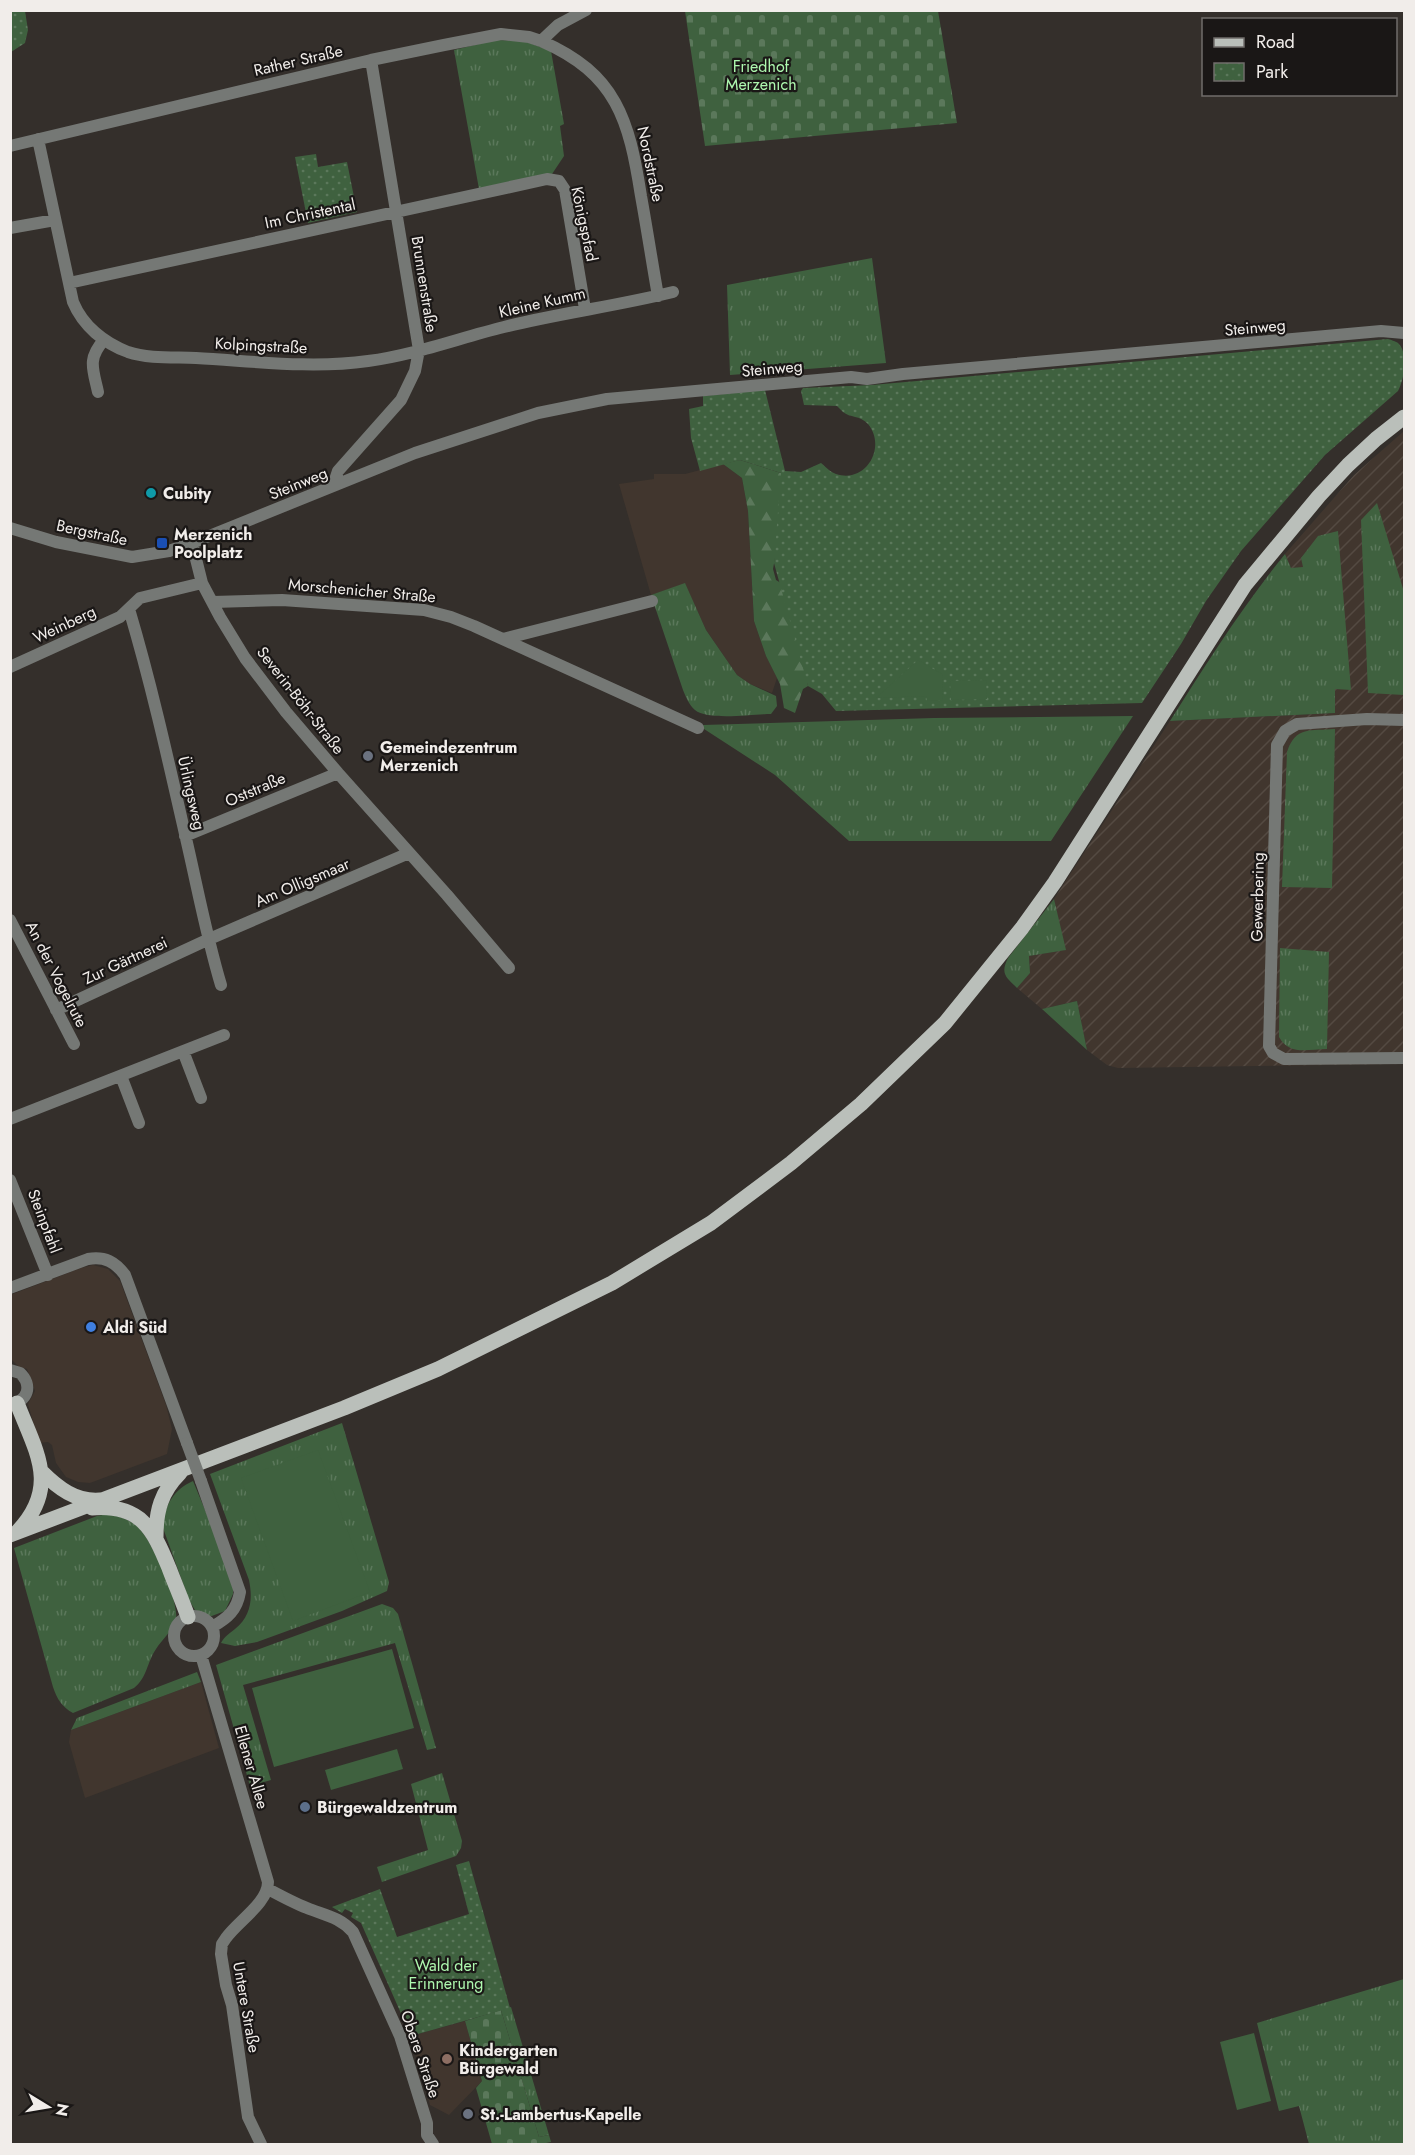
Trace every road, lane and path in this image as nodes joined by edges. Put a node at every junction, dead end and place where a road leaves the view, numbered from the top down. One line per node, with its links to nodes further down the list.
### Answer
1 (586, 10): 2 (street)
2 (541, 41): 3 (street, Rather Straße); 12 (street, Nordstraße)
3 (371, 60): 4 (street, Rather Straße); 7 (street, Brunnenstraße)
4 (38, 139): 5 (street, Rather Straße); 8 (street, Kolpingstraße)
5 (10, 146)
6 (558, 181): 7 (street, Im Christental); 13 (street, Königspfad)
7 (396, 211): 10 (street, Im Christental); 16 (street, Brunnenstraße)
8 (56, 220): 9 (street); 10 (street, Kolpingstraße)
9 (10, 228)
10 (69, 282): 15 (street, Kolpingstraße)
11 (673, 292): 12 (street, Kleine Kumm)
12 (658, 296): 13 (street, Kleine Kumm)
13 (585, 309): 16 (street, Kleine Kumm)
14 (1404, 330): 19 (street, Steinweg)
15 (104, 340): 16 (street, Kolpingstraße); 17 (street)
16 (419, 350): 19 (street, Brunnenstraße)
17 (98, 392)
18 (1404, 417): 52 (main road)
19 (333, 486): 21 (street, Steinweg)
20 (10, 528): 22 (street, Bergstraße)
21 (192, 543): 22 (street, Steinweg); 23 (street, Severin-Böhr-Straße)
22 (169, 551)
23 (202, 583): 25 (street, Severin-Böhr-Straße); 26 (street, Weinberg)
24 (652, 601): 27 (street)
25 (213, 602): 27 (street, Morschenicher Straße); 31 (street, Severin-Böhr-Straße)
26 (129, 609): 28 (street, Weinberg); 32 (street, Ürlingsweg)
27 (503, 639): 30 (street, Morschenicher Straße)
28 (10, 667)
29 (1404, 720): 42 (street, Gewerbering)
30 (698, 728)
31 (338, 773): 32 (street, Oststraße); 33 (street, Severin-Böhr-Straße)
32 (186, 836): 35 (street, Ürlingsweg)
33 (409, 853): 35 (street, Am Olligsmaar); 36 (street, Severin-Böhr-Straße)
34 (10, 920): 38 (street, An der Vogelrute)
35 (207, 940): 37 (street, Ürlingsweg); 38 (street, Zur Gärtnerei)
36 (509, 968)
37 (221, 985)
38 (56, 1010): 40 (street, An der Vogelrute)
39 (224, 1035): 41 (street)
40 (74, 1044)
41 (183, 1051): 43 (street); 44 (street)
42 (1404, 1058)
43 (121, 1076): 45 (street); 46 (street)
44 (201, 1098)
45 (10, 1119)
46 (139, 1123)
47 (10, 1180): 48 (street, Steinpfahl)
48 (48, 1275): 49 (street); 59 (street, bridge)
49 (10, 1288)
50 (10, 1370): 51 (street)
51 (14, 1404): 53 (main road)
52 (184, 1469): 54 (main road); 57 (main road)
53 (42, 1472): 54 (main road); 56 (main road)
54 (109, 1498): 55 (main road)
55 (83, 1509): 56 (main road); 57 (main road)
56 (13, 1534)
57 (156, 1538): 58 (main road)
58 (188, 1617): 59 (street); 60 (street)
59 (212, 1627): 60 (street)
60 (201, 1655): 61 (street, Ellener Allee)
61 (268, 1889): 62 (street, Obere Straße); 63 (street, Untere Straße)
62 (427, 2142)
63 (261, 2145)

